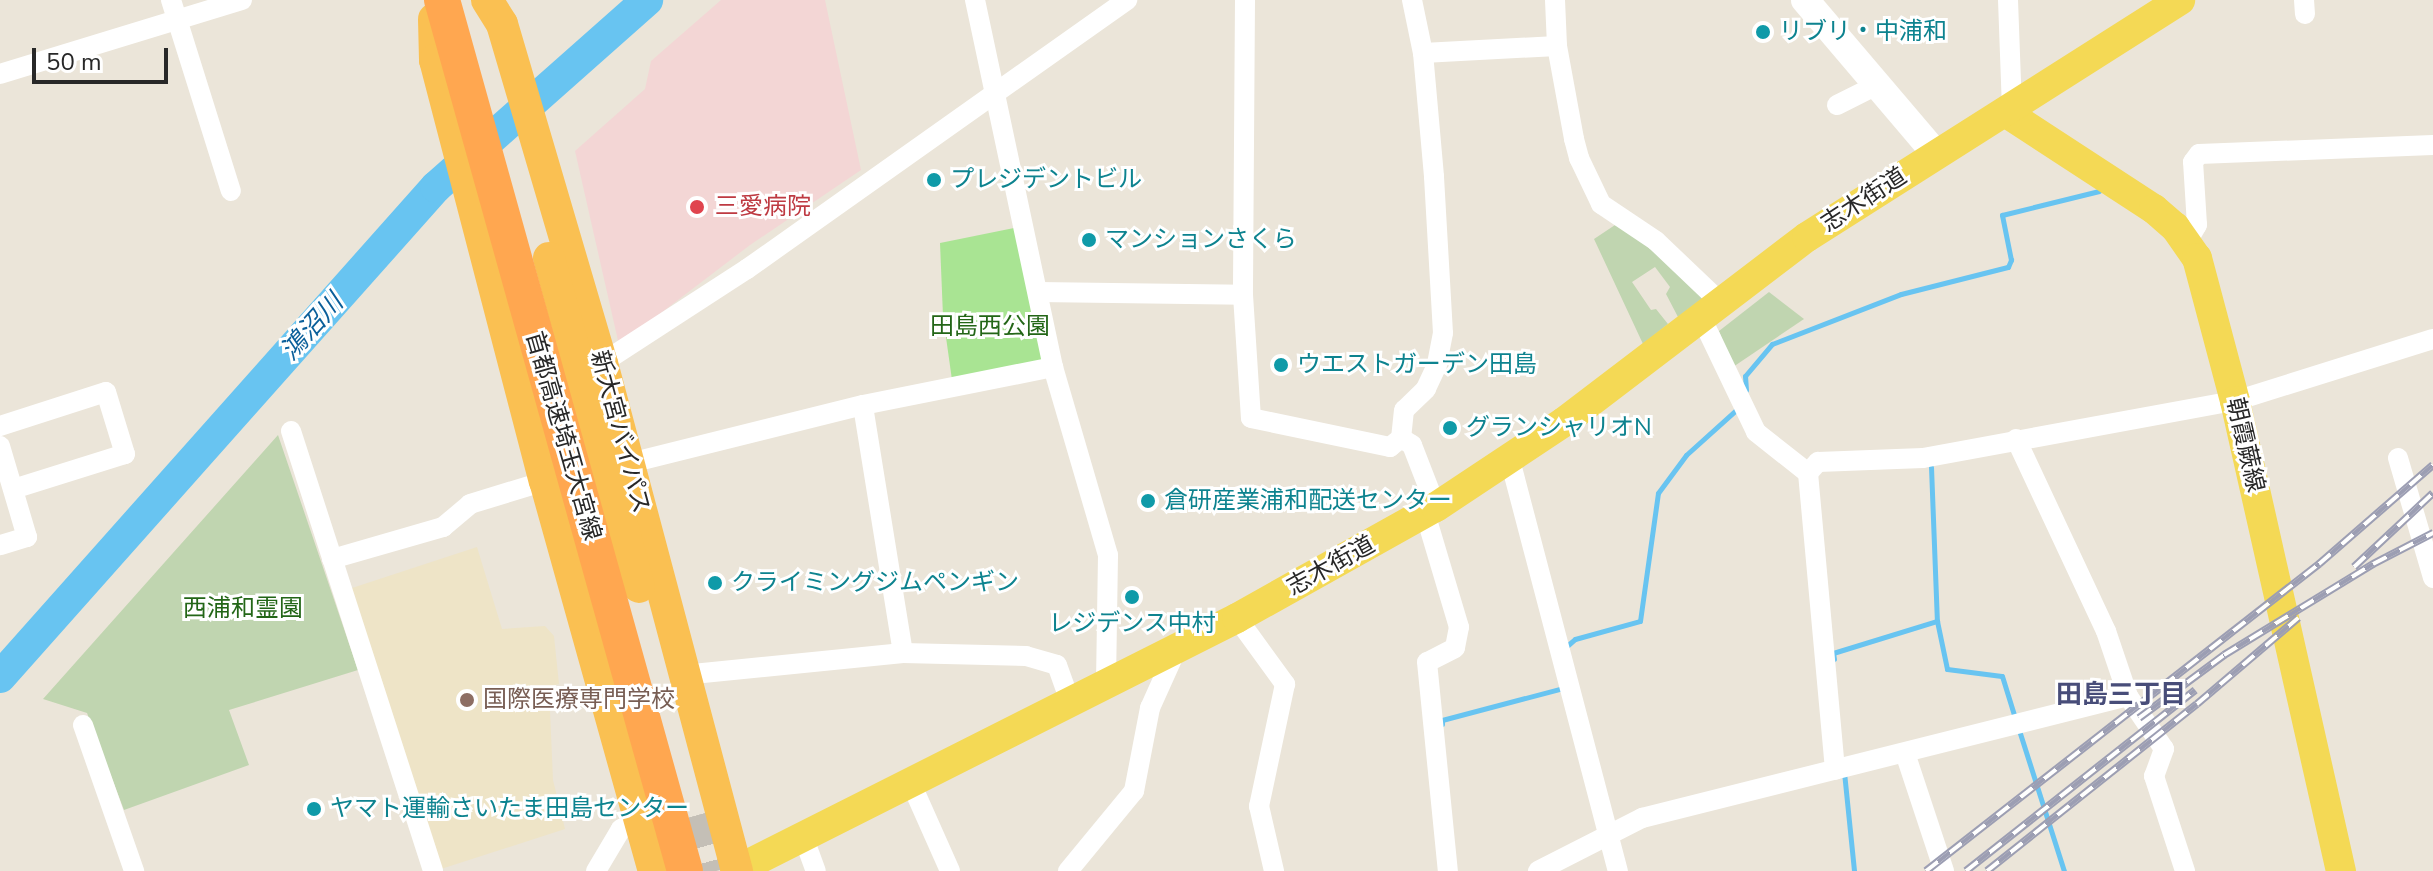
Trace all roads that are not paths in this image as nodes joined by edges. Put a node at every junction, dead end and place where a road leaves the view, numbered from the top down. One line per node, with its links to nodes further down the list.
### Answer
1 (242, 0): 13 (street)
2 (468, 0): 70 (highway, 首都高速埼玉大宮線)
3 (485, 0): 21 (highway, 新大宮バイパス)
4 (975, 0): 18 (street)
5 (1245, 0): 28 (street)
6 (1412, 0): 15 (street)
7 (1555, 0): 14 (street)
8 (1805, 0): 17 (main road)
9 (2008, 0): 20 (street)
10 (2180, 0): 20 (main road, 志木街道)
11 (1122, 2): 18 (street)
12 (435, 6): 24 (highway); 69 (highway, 首都高速埼玉大宮線)
13 (174, 10): 16 (street); 25 (street)
14 (1557, 46): 15 (street); 29 (street)
15 (1423, 53): 37 (street)
16 (0, 74)
17 (1877, 85): 19 (street); 23 (main road)
18 (993, 93): 27 (street); 31 (street)
19 (1837, 105)
20 (2008, 110): 23 (main road, 志木街道); 26 (main road, 朝霞蕨線)
21 (528, 145): 31 (highway, 新大宮バイパス); 61 (highway, 新大宮バイパス)
22 (2433, 145): 26 (street)
23 (1936, 154): 29 (main road, 志木街道)
24 (478, 187): 44 (highway); 62 (highway)
25 (231, 191)
26 (2187, 242): 33 (main road, 朝霞蕨線)
27 (1038, 292): 28 (street); 32 (street)
28 (1243, 295): 37 (street)
29 (1710, 309): 41 (main road, 志木街道); 43 (street)
30 (2433, 339): 33 (street)
31 (602, 363): 42 (highway, 新大宮バイパス)
32 (1053, 367): 34 (street); 54 (street)
33 (2235, 401): 38 (street); 81 (main road, 朝霞蕨線)
34 (863, 405): 42 (street); 52 (street)
35 (0, 426): 45 (street)
36 (291, 431): 48 (street)
37 (1401, 438): 46 (street)
38 (2016, 439): 43 (street); 55 (street)
39 (0, 446): 45 (street)
40 (2398, 458): 49 (street)
41 (1510, 460): 46 (main road, 志木街道); 64 (street)
42 (630, 463): 53 (highway, 新大宮バイパス)
43 (1808, 473): 59 (street)
44 (545, 481): 48 (street); 62 (highway)
45 (13, 489): 47 (street)
46 (1431, 510): 50 (main road, 志木街道); 76 (street)
47 (0, 545)
48 (332, 559): 66 (street)
49 (2433, 578)
50 (1237, 618): 51 (main road, 志木街道); 75 (street)
51 (1177, 648): 54 (main road, 志木街道); 74 (street)
52 (903, 653): 53 (street); 56 (street)
53 (683, 675): 71 (highway, 新大宮バイパス)
54 (1106, 686): 56 (main road, 志木街道)
55 (2128, 696): 58 (street); 80 (street)
56 (1071, 704): 60 (main road, 志木街道)
57 (83, 725): 65 (street)
58 (1905, 753): 59 (street); 79 (street)
59 (1835, 770): 64 (street)
60 (910, 781): 63 (main road, 志木街道); 73 (street)
61 (701, 814)
62 (653, 824): 67 (street); 68 (highway)
63 (803, 836): 71 (main road, 志木街道); 72 (street)
64 (1610, 836): 77 (street); 78 (street)
65 (134, 871)
66 (433, 871)
67 (596, 871)
68 (654, 871)
69 (685, 871)
70 (709, 871)
71 (736, 871)
72 (816, 871)
73 (950, 871)
74 (1068, 871)
75 (1274, 871)
76 (1448, 871)
77 (1538, 871)
78 (1618, 871)
79 (1944, 871)
80 (2185, 871)
81 (2341, 871)

